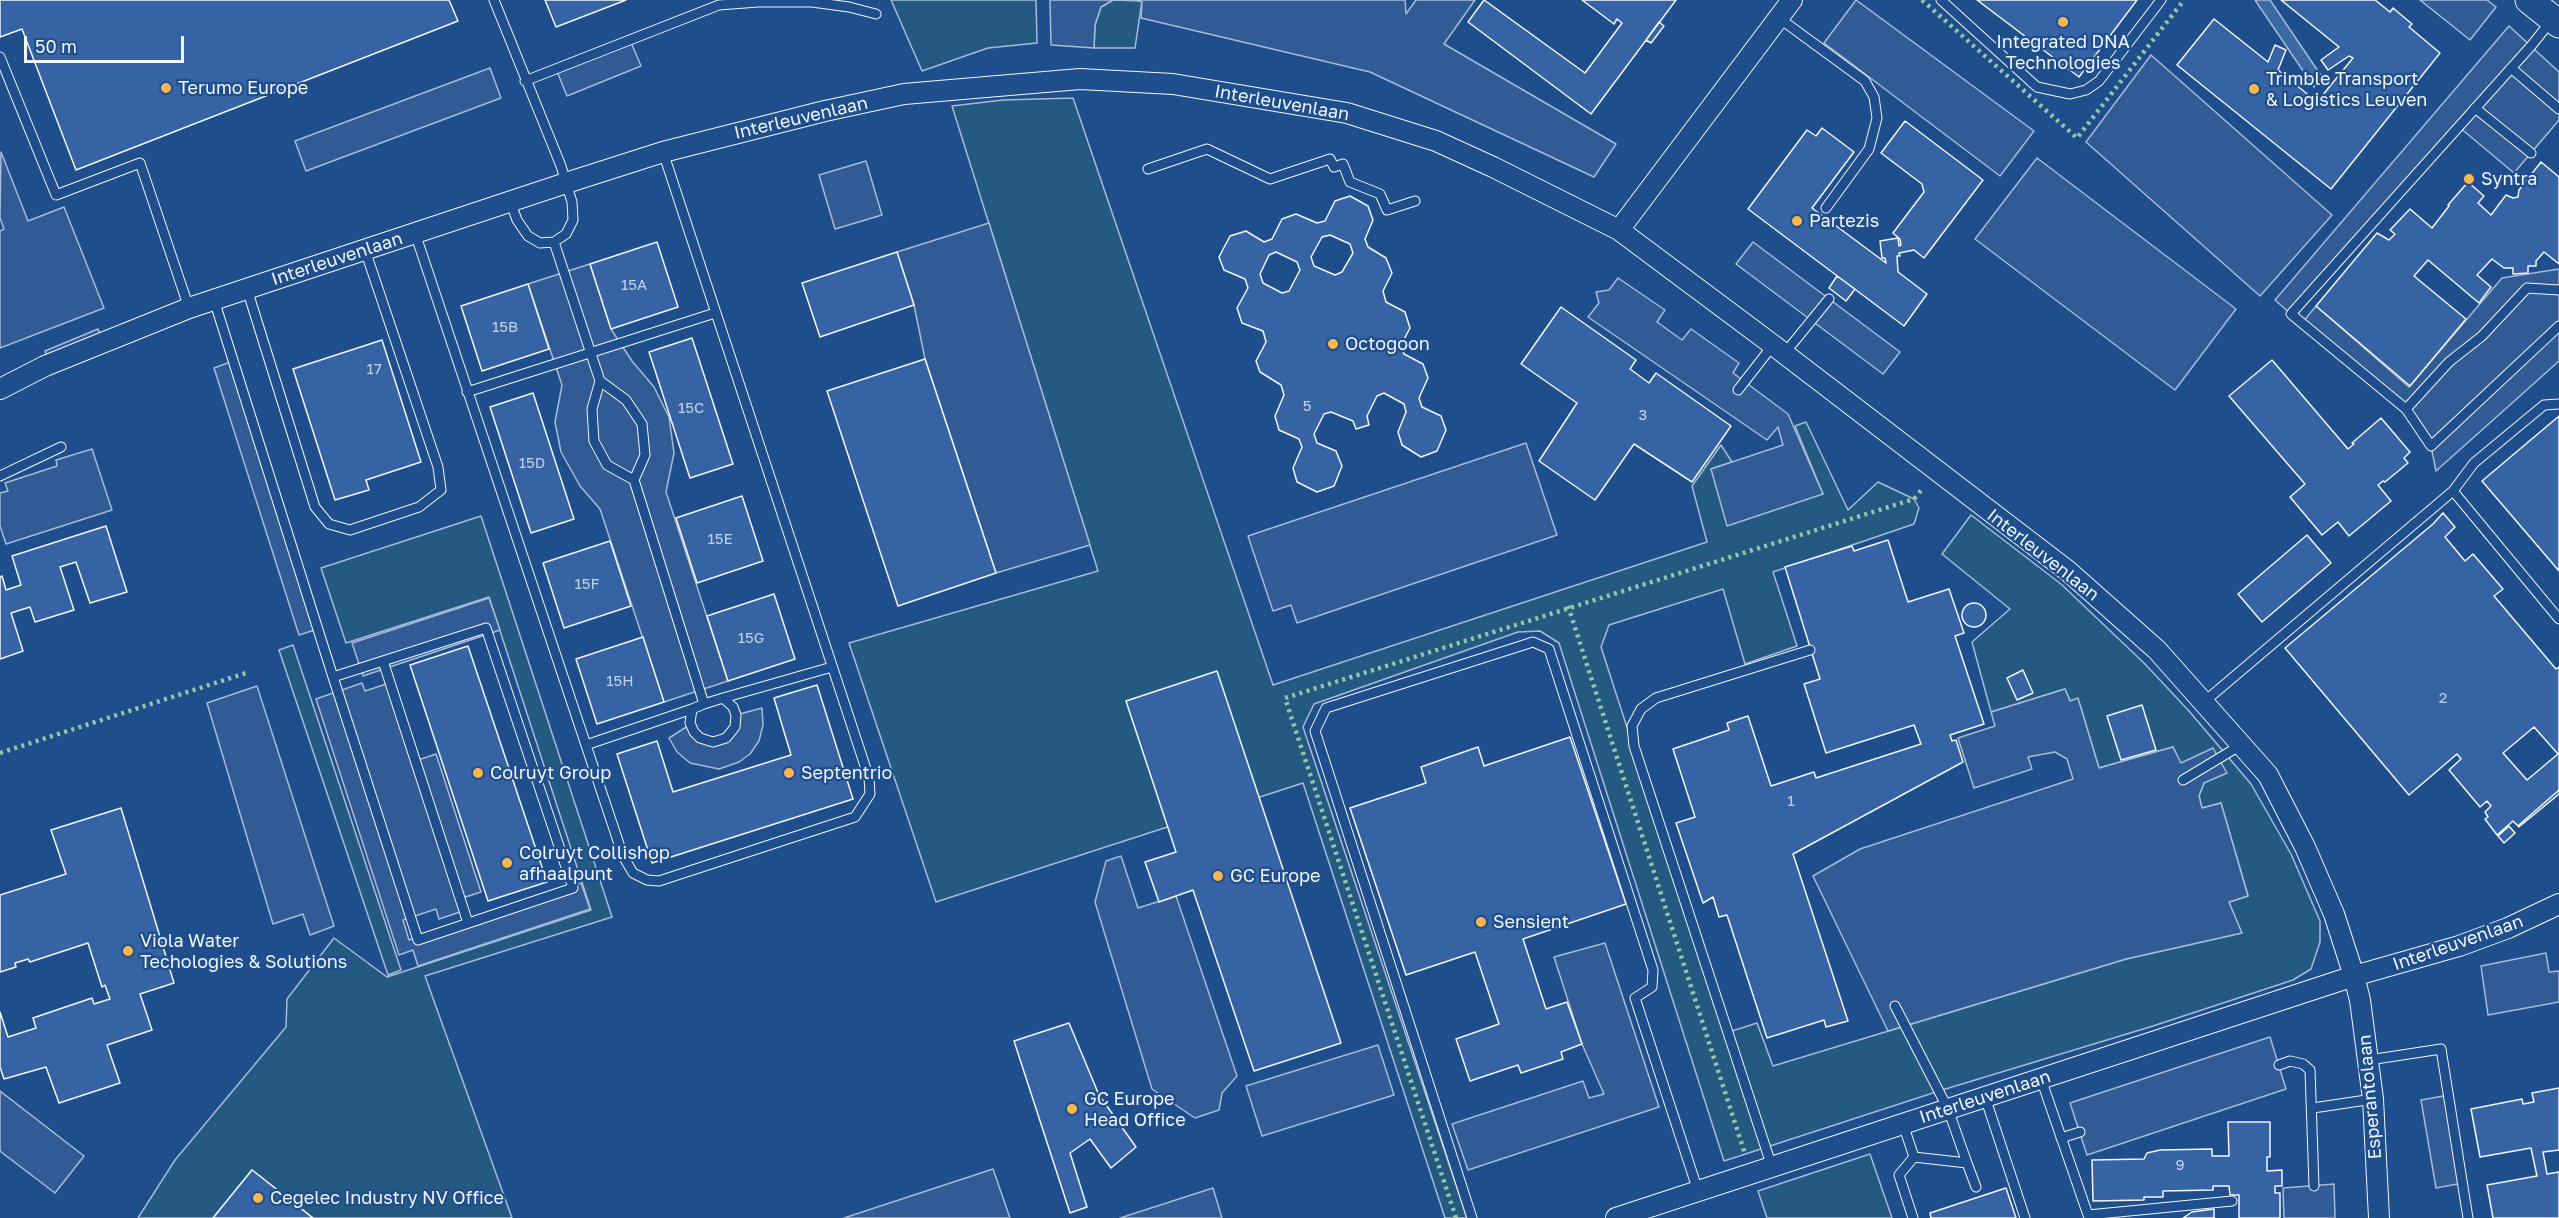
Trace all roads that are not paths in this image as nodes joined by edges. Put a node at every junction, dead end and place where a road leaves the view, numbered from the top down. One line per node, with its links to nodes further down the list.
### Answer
1 (494, 0): 12 (lane)
2 (1792, 0): 8 (street)
3 (1941, 0): 4 (lane)
4 (2161, 0)
5 (2529, 0): 9 (street)
6 (718, 3): 7 (lane); 12 (lane)
7 (876, 14)
8 (1779, 18): 21 (lane); 22 (street)
9 (2556, 22): 11 (lane)
10 (0, 57): 30 (lane)
11 (2511, 68): 13 (lane); 14 (lane)
12 (525, 81): 18 (lane)
13 (2475, 108): 16 (lane); 40 (lane)
14 (2559, 109)
15 (663, 152): 18 (street, Interleuvenlaan); 22 (street, Interleuvenlaan); 31 (lane)
16 (2531, 153)
17 (1148, 169): 20 (lane)
18 (566, 183): 19 (street, Interleuvenlaan); 24 (lane)
19 (510, 201): 23 (street, Interleuvenlaan); 24 (lane)
20 (1415, 201)
21 (1826, 208)
22 (1618, 230): 33 (street, Interleuvenlaan)
23 (415, 233): 25 (street, Interleuvenlaan); 38 (lane)
24 (554, 242): 34 (lane)
25 (364, 250): 26 (street, Interleuvenlaan); 26 (lane)
26 (247, 289): 29 (street, Interleuvenlaan)
27 (2559, 290): 40 (lane)
28 (1829, 299): 33 (lane)
29 (214, 300): 30 (street, Interleuvenlaan); 49 (lane)
30 (189, 308): 36 (street, Interleuvenlaan)
31 (715, 313): 34 (lane); 48 (lane)
32 (2559, 327): 40 (lane)
33 (1779, 350): 37 (lane); 51 (street, Interleuvenlaan)
34 (590, 353): 35 (lane); 38 (lane)
35 (600, 381): 43 (lane); 43 (lane)
36 (0, 389)
37 (1738, 390)
38 (467, 392): 54 (lane)
39 (2559, 404): 44 (lane)
40 (2406, 409)
41 (61, 447): 42 (lane)
42 (0, 476)
43 (634, 480): 52 (lane)
44 (2453, 492): 45 (lane); 51 (lane)
45 (2559, 619)
46 (1810, 650): 73 (lane)
47 (383, 661): 49 (lane); 58 (lane); 58 (lane)
48 (832, 667): 50 (lane); 54 (lane)
49 (333, 677): 58 (lane)
50 (723, 698): 52 (lane); 53 (lane)
51 (2204, 702): 55 (street, Interleuvenlaan)
52 (704, 704): 53 (lane)
53 (692, 709): 54 (lane)
54 (586, 745)
55 (2241, 745): 56 (lane); 59 (street, Interleuvenlaan)
56 (2182, 780)
57 (2559, 904): 59 (street, Interleuvenlaan)
58 (468, 923)
59 (2354, 976): 61 (street, Esperantolaan); 63 (street, Interleuvenlaan)
60 (1895, 1006): 67 (lane)
61 (2369, 1060): 65 (street, Esperantolaan); 83 (lane)
62 (2279, 1065): 66 (lane)
63 (2041, 1079): 64 (street, Interleuvenlaan); 70 (lane)
64 (1985, 1097): 67 (street, Interleuvenlaan); 81 (lane)
65 (2373, 1099): 66 (lane); 82 (street, Esperantolaan)
66 (2313, 1108): 74 (lane)
67 (1948, 1109): 68 (street, Interleuvenlaan); 72 (lane)
68 (1903, 1124): 71 (lane); 73 (street, Interleuvenlaan)
69 (2080, 1132): 70 (lane)
70 (2061, 1138): 77 (lane)
71 (1914, 1157): 72 (lane); 80 (lane)
72 (1967, 1162): 75 (lane)
73 (1772, 1167): 76 (street, Interleuvenlaan)
74 (2314, 1186)
75 (1976, 1187)
76 (1698, 1191): 78 (lane); 79 (street, Interleuvenlaan)
77 (2232, 1201)
78 (1472, 1218)
79 (1616, 1218)
80 (1913, 1218)
81 (2025, 1218)
82 (2379, 1218)
83 (2469, 1218)

